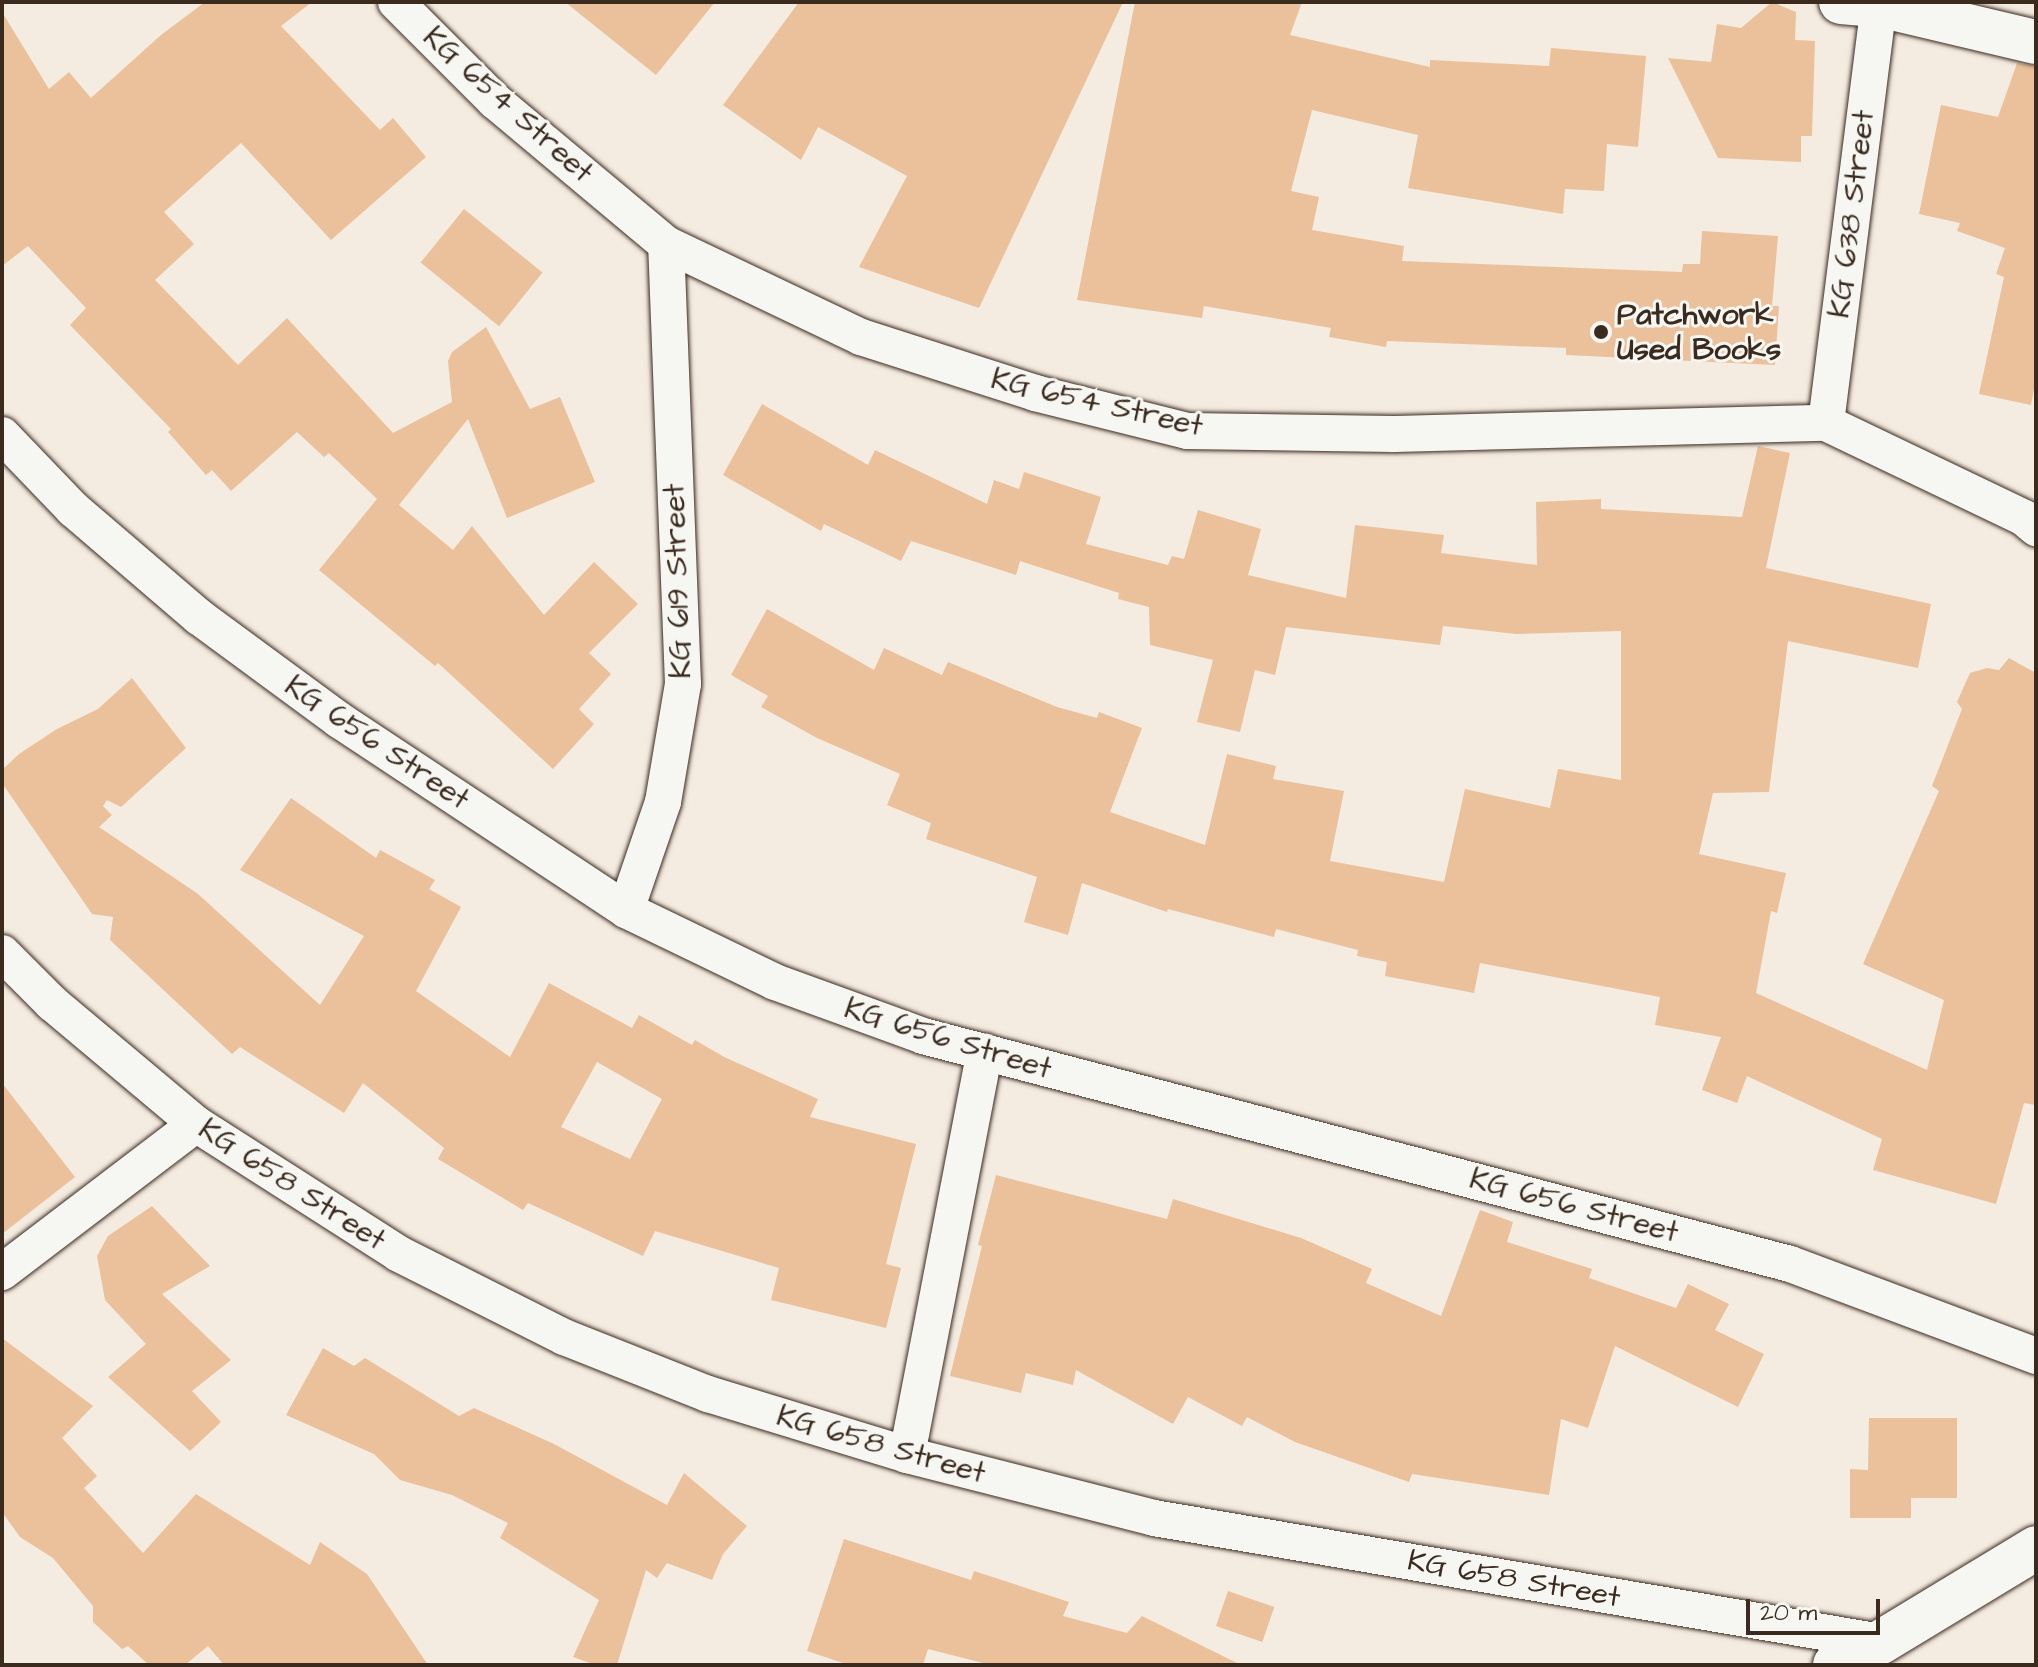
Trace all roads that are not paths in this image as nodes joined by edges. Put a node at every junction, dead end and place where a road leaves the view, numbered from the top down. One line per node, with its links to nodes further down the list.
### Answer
1 (396, 2): 4 (street, KG 654 Street)
2 (1860, 4): 3 (street); 5 (street, KG 638 Street)
3 (2036, 42)
4 (666, 244): 5 (street, KG 654 Street); 8 (street, KG 619 Street)
5 (1826, 423): 7 (street, KG 654 Street)
6 (2, 435): 8 (street, KG 656 Street)
7 (2036, 528)
8 (626, 910): 10 (street, KG 656 Street)
9 (2, 953): 11 (street, KG 658 Street)
10 (985, 1051): 13 (street, KG 656 Street); 14 (street)
11 (196, 1124): 12 (street); 14 (street, KG 658 Street)
12 (2, 1272)
13 (2036, 1356)
14 (907, 1455): 16 (street, KG 658 Street)
15 (2036, 1548): 16 (street)
16 (1881, 1642): 17 (street)
17 (1835, 1665)

